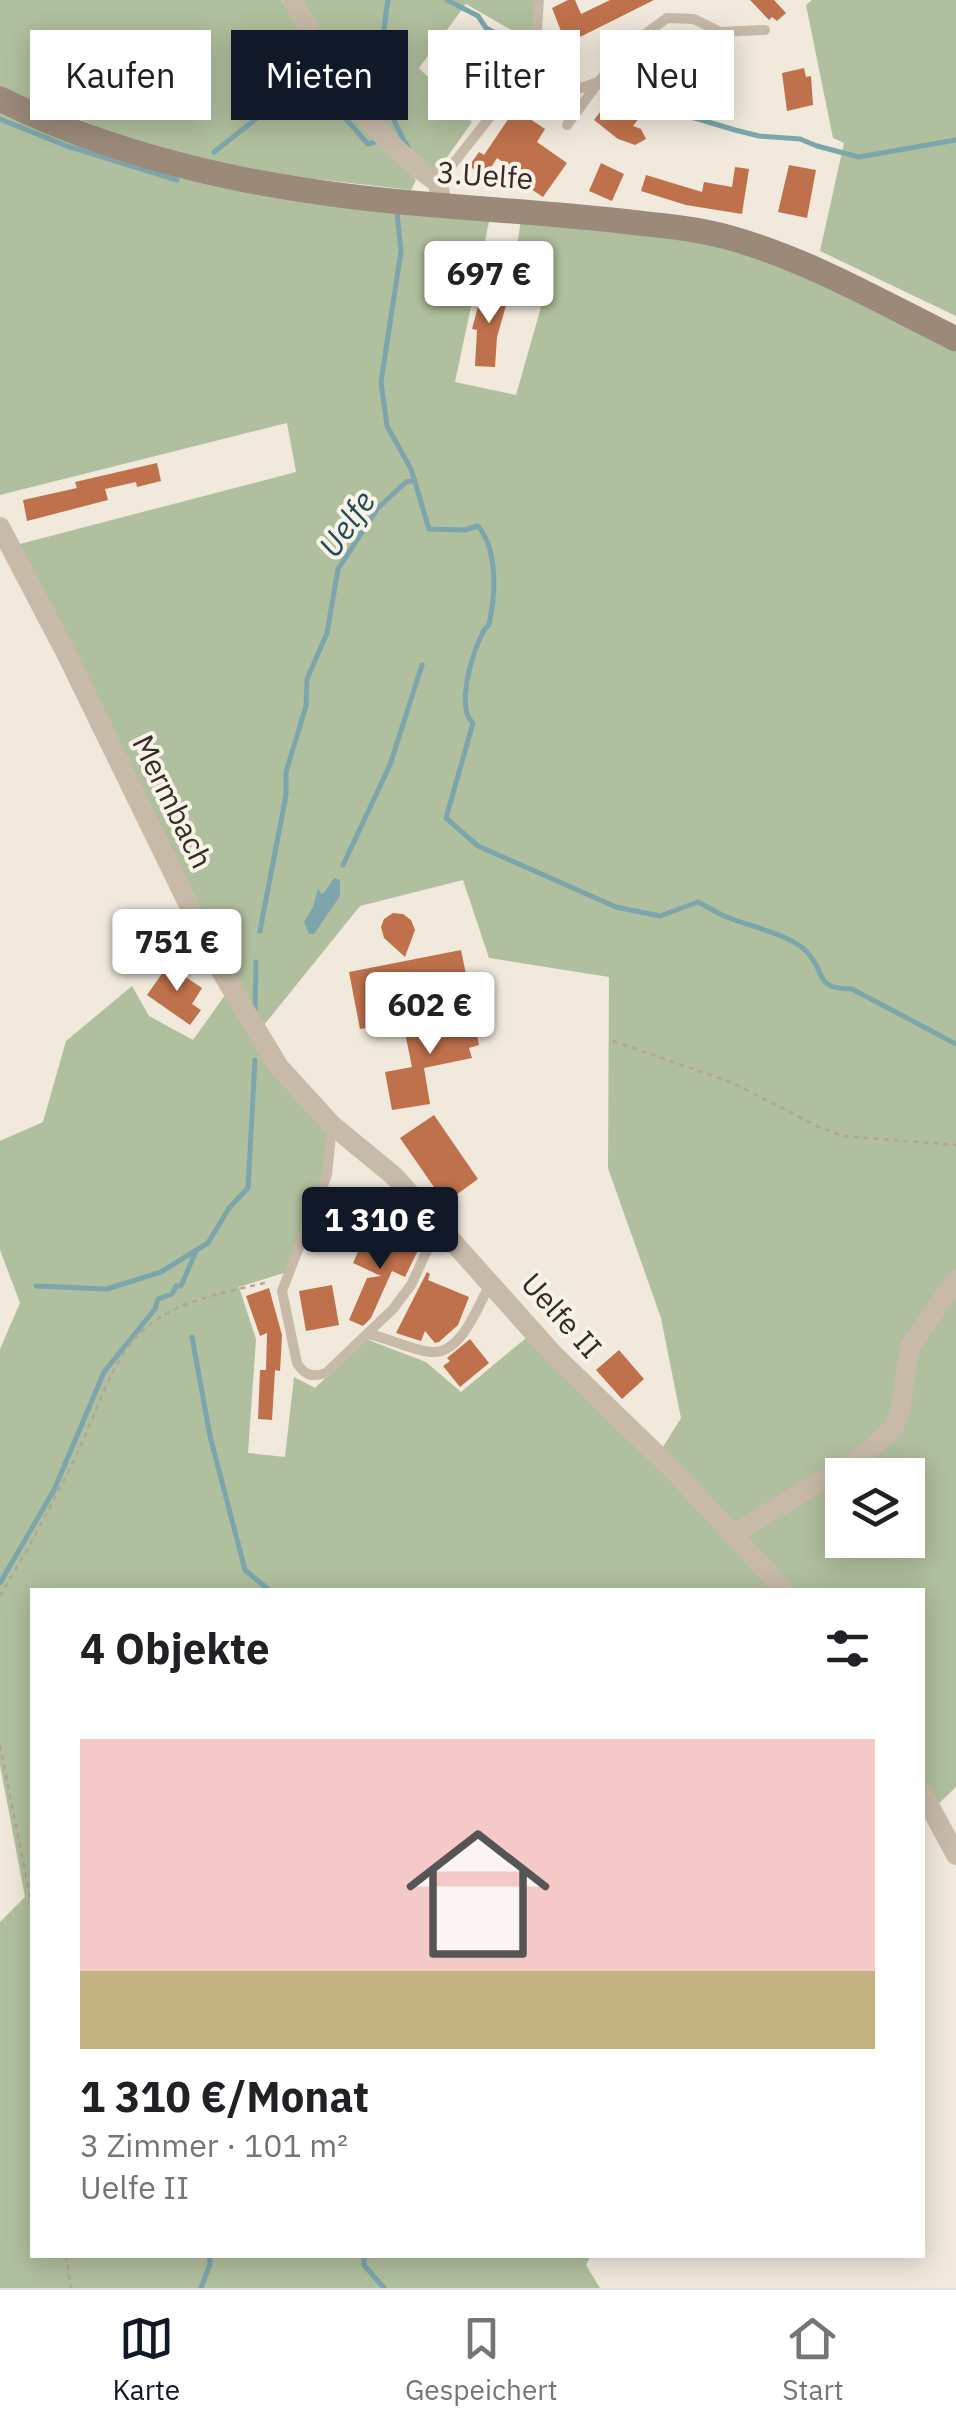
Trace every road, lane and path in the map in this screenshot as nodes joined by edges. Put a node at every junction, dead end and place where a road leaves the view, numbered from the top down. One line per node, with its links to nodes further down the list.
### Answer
1 (292, 0): 10 (street)
2 (539, 0): 3 (lane)
3 (535, 30)
4 (765, 30): 5 (lane)
5 (598, 82): 6 (lane); 9 (lane)
6 (580, 88)
7 (0, 99): 10 (street, 3.Uelfe)
8 (491, 120): 10 (lane)
9 (567, 125)
10 (440, 194): 11 (street, 3.Uelfe)
11 (956, 339)
12 (0, 527): 14 (street, Mermbach)
13 (613, 1041): 16 (path)
14 (302, 1095): 15 (street, Uelfe II)
15 (332, 1125): 17 (street, Uelfe II); 18 (lane)
16 (956, 1145)
17 (439, 1225): 20 (street, Uelfe II); 21 (lane)
18 (289, 1276): 21 (lane); 24 (path)
19 (956, 1280): 22 (street)
20 (491, 1282): 21 (lane); 22 (street, Uelfe II)
21 (368, 1334)
22 (734, 1534): 23 (street, Uelfe II)
23 (782, 1588)
24 (0, 1596)
25 (0, 1746): 28 (path)
26 (925, 1798): 27 (street)
27 (956, 1855)
28 (30, 1899)
29 (66, 2258): 30 (path)
30 (71, 2288)

